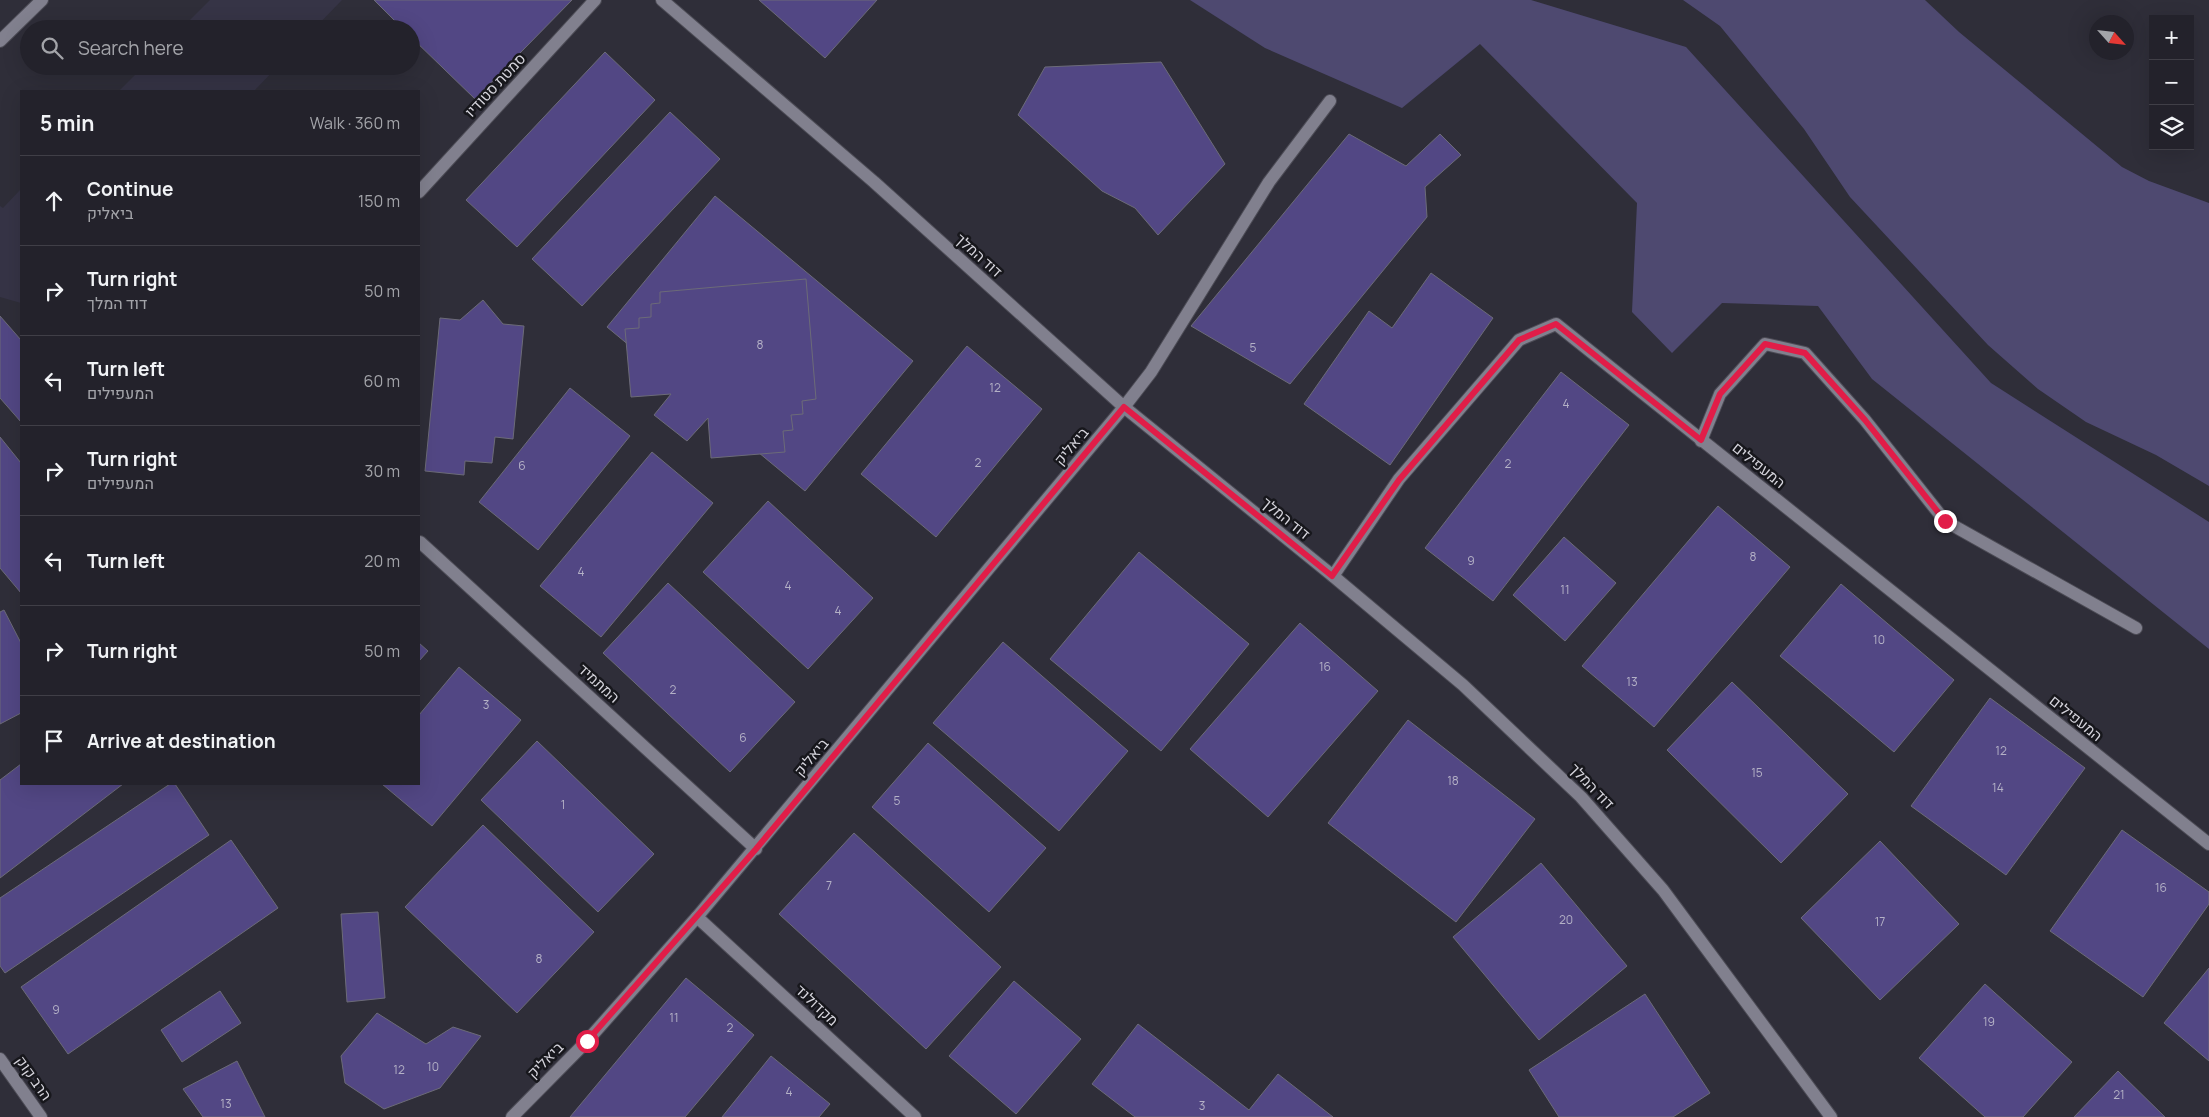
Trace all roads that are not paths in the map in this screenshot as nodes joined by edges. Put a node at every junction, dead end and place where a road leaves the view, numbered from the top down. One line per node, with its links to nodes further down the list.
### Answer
1 (42, 0): 4 (street)
2 (595, 0): 8 (street, סמטת סטודיו)
3 (662, 0): 9 (street, דוד המלך)
4 (22, 20)
5 (20, 21): 6 (street)
6 (0, 41)
7 (1330, 101): 9 (street, ביאליק)
8 (420, 191)
9 (1124, 407): 12 (street, דוד המלך); 15 (street, ביאליק)
10 (1701, 440): 12 (street, המעפילים); 13 (street); 14 (street, המעפילים)
11 (420, 542): 15 (street, המתמיד)
12 (1332, 576): 21 (street, דוד המלך)
13 (2136, 628)
14 (2209, 844)
15 (756, 849): 16 (street, ביאליק)
16 (697, 917): 19 (street, ביאליק); 20 (street, מקדולנד)
17 (0, 1058): 18 (street, הרב קוק)
18 (41, 1117)
19 (512, 1117)
20 (915, 1117)
21 (1831, 1117)

